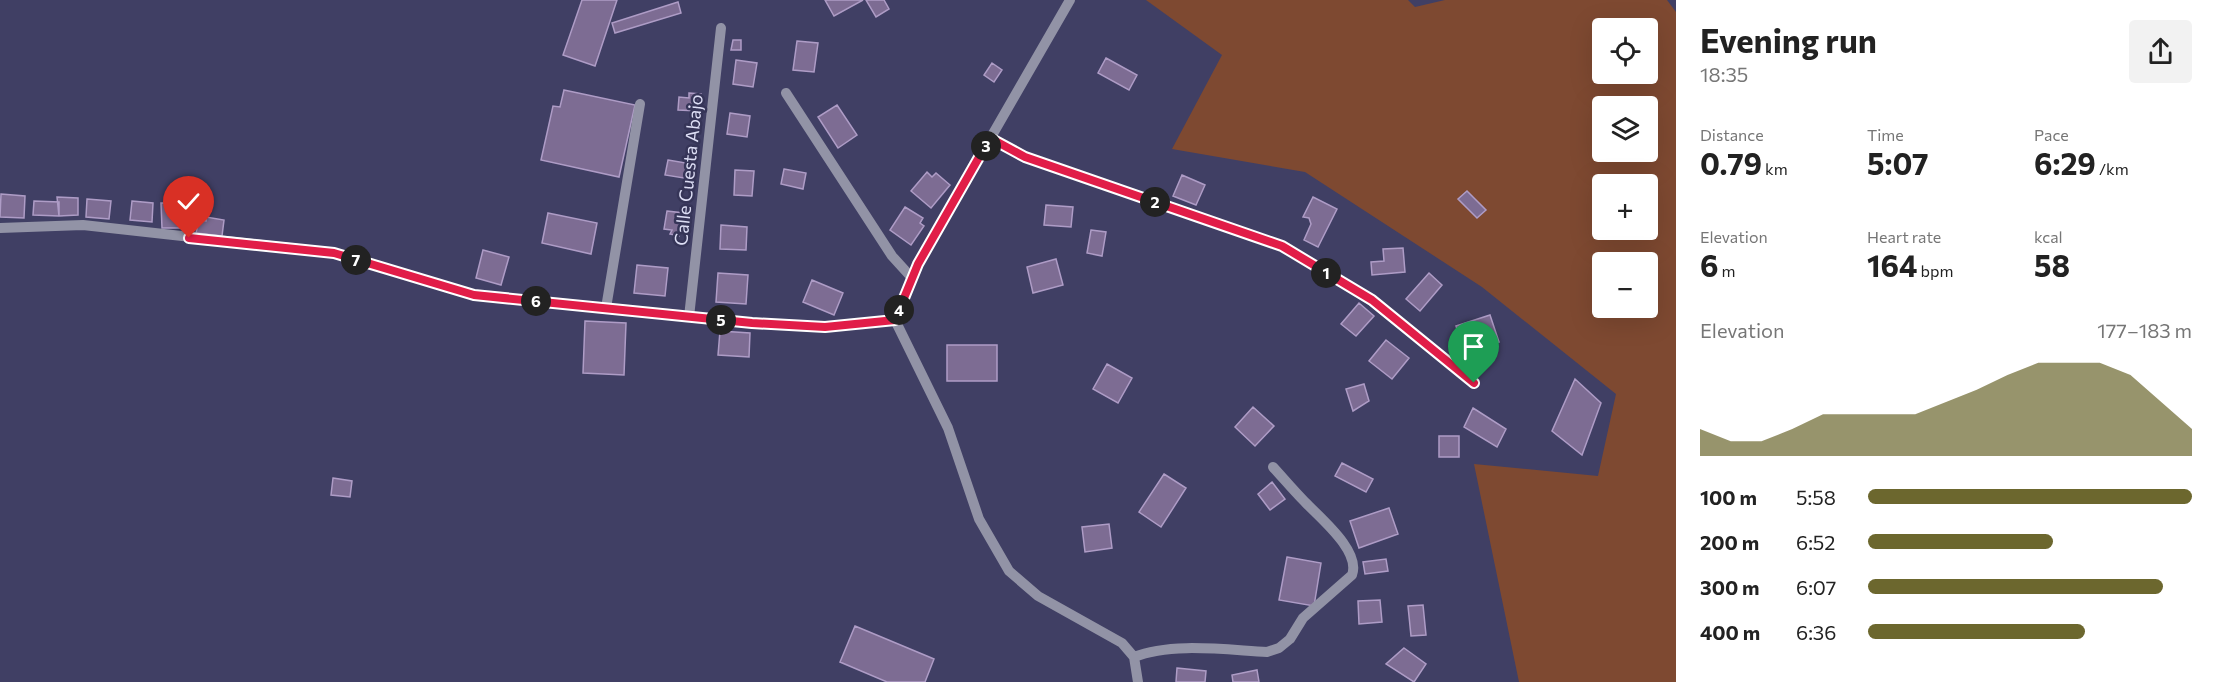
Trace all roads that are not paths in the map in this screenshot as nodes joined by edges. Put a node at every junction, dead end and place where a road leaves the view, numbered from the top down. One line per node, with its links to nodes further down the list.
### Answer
1 (1070, 0): 5 (street)
2 (721, 28): 9 (street, Calle Cuesta Abajo)
3 (786, 93): 7 (street)
4 (640, 104): 8 (street)
5 (990, 138): 7 (street); 11 (street)
6 (0, 228): 8 (street)
7 (912, 278): 10 (street)
8 (606, 308): 9 (street)
9 (689, 316): 10 (street)
10 (895, 320): 13 (street)
11 (1474, 383)
12 (1273, 467): 13 (street)
13 (1134, 657): 14 (street)
14 (1138, 682)

